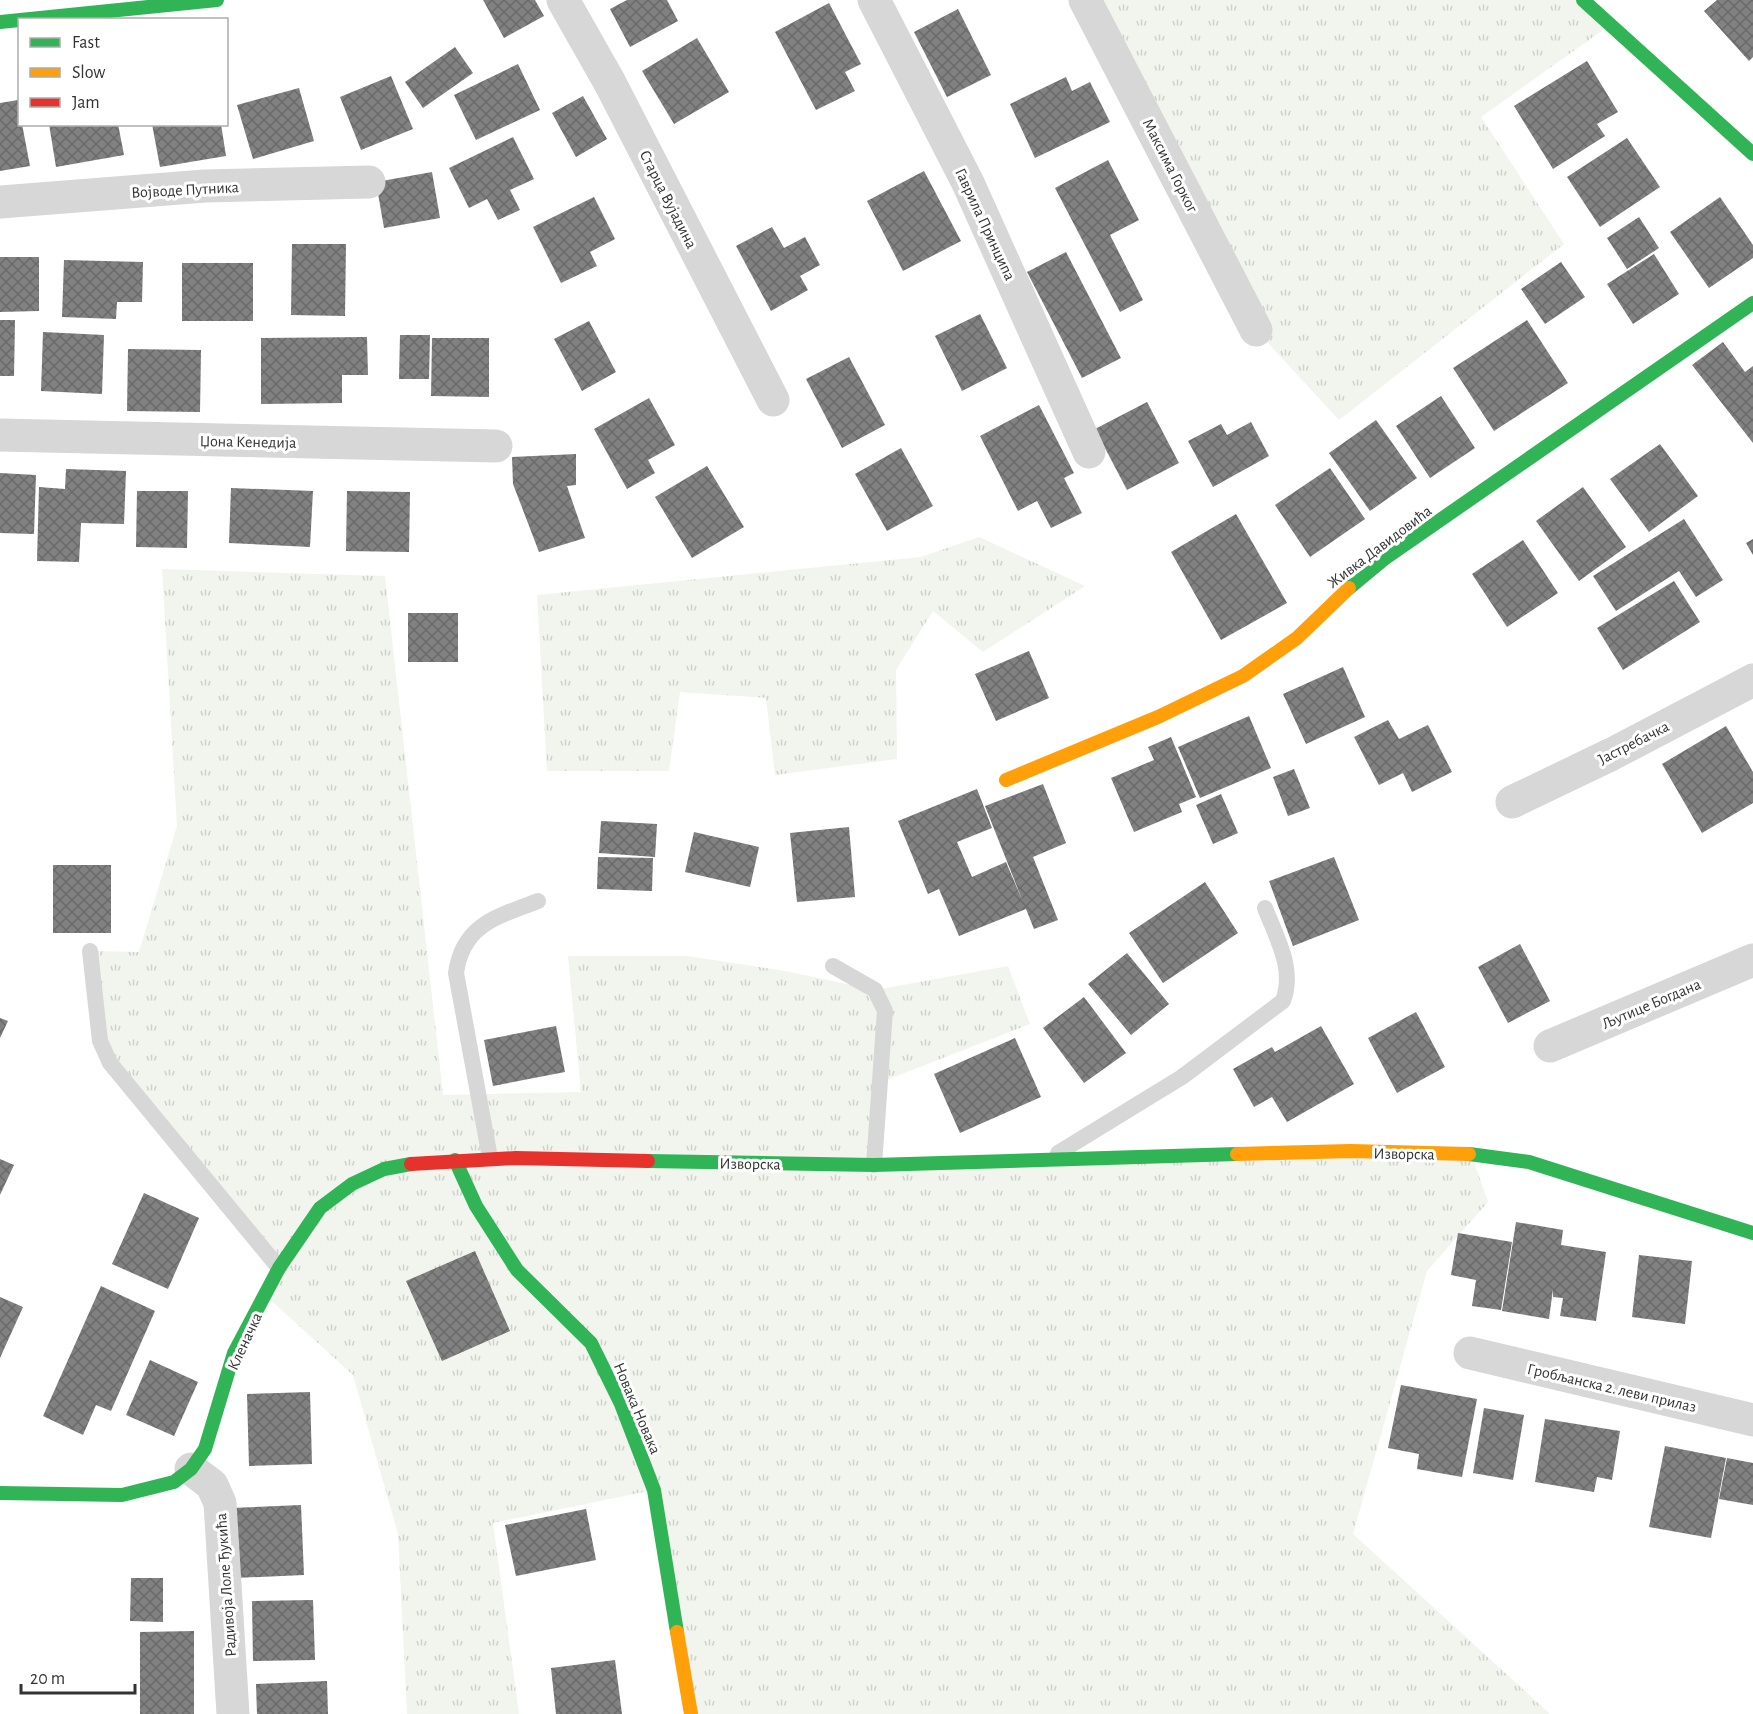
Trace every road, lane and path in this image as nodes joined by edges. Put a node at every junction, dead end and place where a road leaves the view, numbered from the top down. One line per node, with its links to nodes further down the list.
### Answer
1 (217, 0): 6 (street)
2 (563, 0): 14 (street, Старца Вујадина)
3 (874, 0): 17 (street, Гаврила Принципа)
4 (1085, 0): 13 (street, Максима Горког)
5 (1583, 0): 9 (street)
6 (29, 18)
7 (18, 20): 8 (street)
8 (0, 22)
9 (1753, 154)
10 (369, 182): 11 (street, Војводе Путника)
11 (0, 202)
12 (1753, 303): 19 (street, Живка Давидовића)
13 (1256, 330)
14 (773, 400)
15 (0, 435): 16 (street, Џона Кенедија)
16 (496, 446)
17 (1089, 452)
18 (1753, 680): 20 (street, Јастребачка)
19 (1006, 780)
20 (1512, 802)
21 (538, 901): 27 (lane)
22 (1265, 908): 29 (lane, Изворска)
23 (90, 951): 32 (lane)
24 (1753, 960): 26 (street, Љутице Богдана)
25 (833, 966): 30 (lane)
26 (1550, 1046)
27 (490, 1158): 28 (street, Изворска); 30 (street, Изворска)
28 (455, 1160): 32 (street, Кленачка); 38 (street, Новака Новака)
29 (1044, 1161): 30 (street, Изворска); 31 (street, Изворска)
30 (873, 1165)
31 (1753, 1233)
32 (279, 1268): 35 (street, Кленачка)
33 (1470, 1353): 34 (street, Гробљанска 2. леви прилаз)
34 (1753, 1420)
35 (191, 1469): 36 (street, Кленачка); 37 (street, Радивоја Лоле Ђукића)
36 (0, 1493)
37 (233, 1714)
38 (690, 1714)

